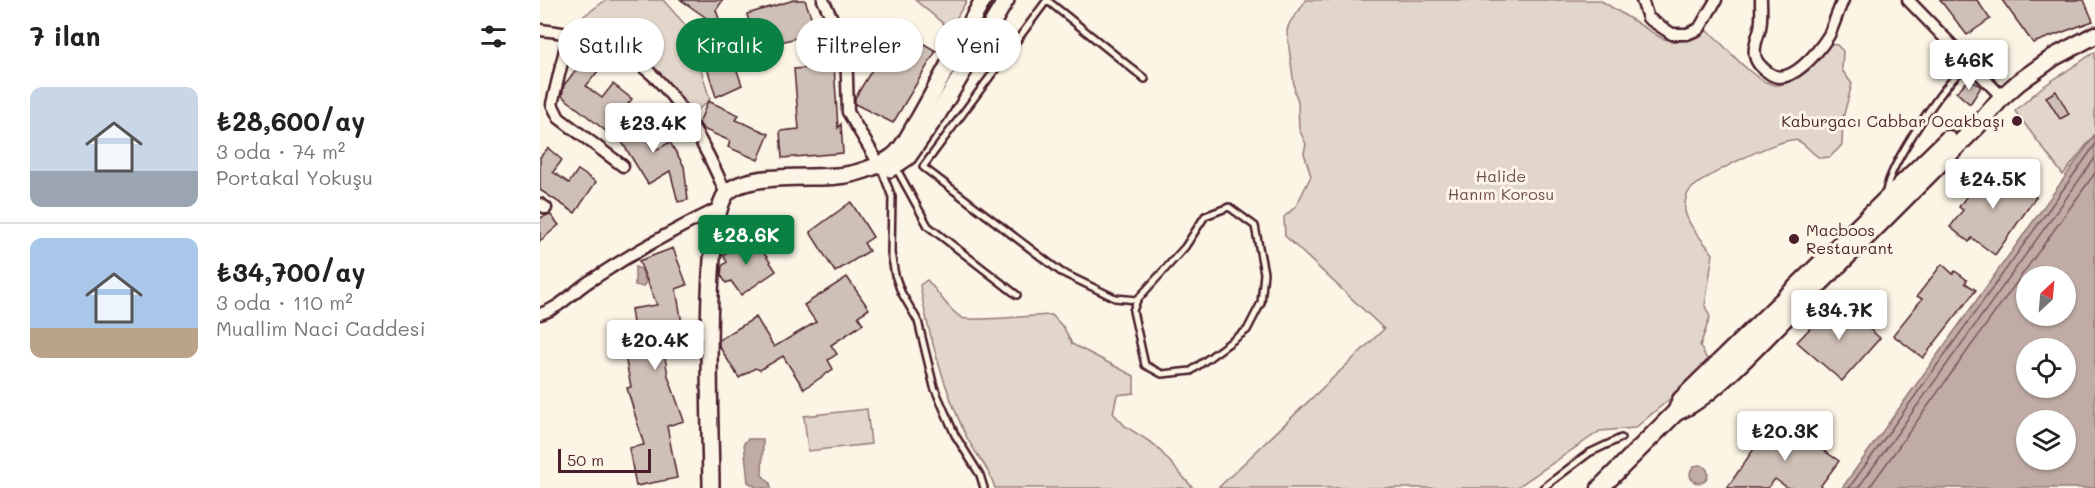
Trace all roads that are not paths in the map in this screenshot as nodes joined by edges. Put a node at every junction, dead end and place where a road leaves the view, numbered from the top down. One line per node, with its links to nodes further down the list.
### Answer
1 (823, 0): 19 (street)
2 (983, 0): 19 (main road)
3 (1006, 0): 19 (main road)
4 (1642, 0): 5 (street)
5 (1716, 0)
6 (1761, 0): 7 (street)
7 (1843, 0)
8 (1908, 0): 13 (street)
9 (1047, 1): 16 (lane); 23 (lane)
10 (540, 30): 11 (street)
11 (558, 32)
12 (2095, 35): 17 (main road)
13 (1975, 68): 17 (street); 21 (lane)
14 (560, 72): 18 (street)
15 (648, 72): 20 (street)
16 (1145, 79)
17 (2002, 97): 21 (main road)
18 (624, 166)
19 (885, 168): 20 (main road); 22 (lane); 27 (lane)
20 (724, 201): 24 (street); 26 (main road)
21 (1891, 204): 29 (main road)
22 (1017, 295)
23 (1137, 300): 23 (lane)
24 (540, 314)
25 (1621, 438): 28 (lane)
26 (711, 488)
27 (984, 488)
28 (1544, 488)
29 (1600, 488)

